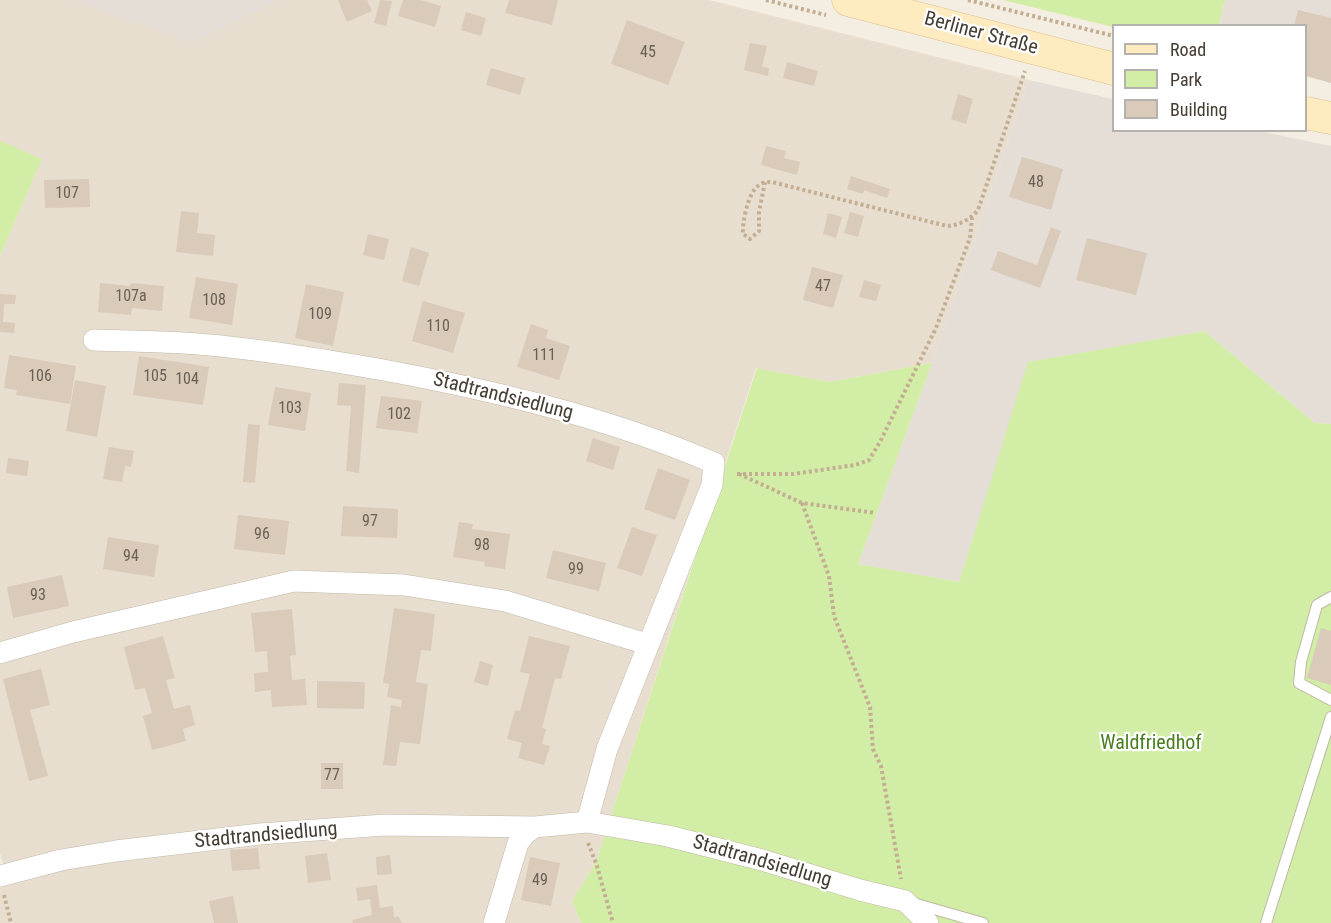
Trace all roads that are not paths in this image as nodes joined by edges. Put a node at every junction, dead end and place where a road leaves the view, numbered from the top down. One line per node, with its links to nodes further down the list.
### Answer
1 (849, 0): 2 (main road, Berliner Straße)
2 (1112, 69)
3 (1307, 112): 4 (main road)
4 (1331, 118)
5 (94, 340): 7 (street, Stadtrandsiedlung)
6 (1331, 597): 9 (lane)
7 (647, 644): 8 (street); 11 (street)
8 (0, 653)
9 (1331, 699)
10 (1331, 717): 18 (lane)
11 (583, 823): 12 (street, Stadtrandsiedlung); 14 (street, Stadtrandsiedlung)
12 (535, 827): 13 (street, Stadtrandsiedlung); 15 (street)
13 (1, 882)
14 (904, 900): 16 (street); 17 (lane)
15 (494, 923)
16 (928, 923)
17 (983, 923)
18 (1266, 923)

